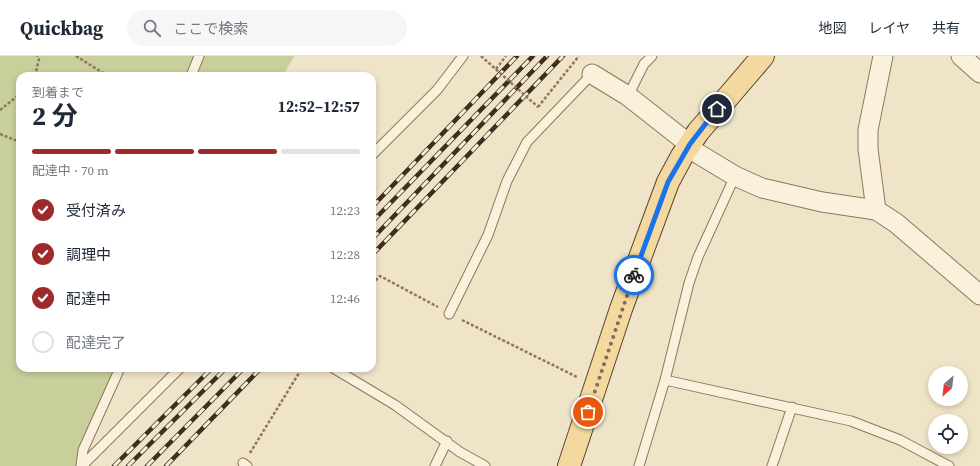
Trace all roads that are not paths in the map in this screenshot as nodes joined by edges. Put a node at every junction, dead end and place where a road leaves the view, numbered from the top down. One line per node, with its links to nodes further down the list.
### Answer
1 (199, 56): 7 (lane)
2 (463, 56): 12 (lane)
3 (652, 56): 10 (lane)
4 (763, 56): 11 (main road)
5 (883, 56): 14 (street)
6 (961, 56): 8 (street)
7 (193, 72)
8 (980, 73)
9 (592, 74): 10 (street); 16 (lane)
10 (628, 96): 11 (street)
11 (688, 145): 13 (street); 26 (main road)
12 (376, 151)
13 (735, 176): 14 (street); 20 (lane)
14 (876, 210): 15 (street)
15 (980, 295)
16 (449, 314)
17 (118, 372): 23 (lane)
18 (176, 372): 23 (lane)
19 (340, 372): 22 (lane)
20 (665, 380): 21 (lane); 27 (lane)
21 (792, 407): 28 (lane); 29 (lane)
22 (447, 441): 24 (lane); 25 (lane)
23 (81, 466)
24 (435, 466)
25 (485, 466)
26 (569, 466)
27 (639, 466)
28 (772, 466)
29 (949, 466)

